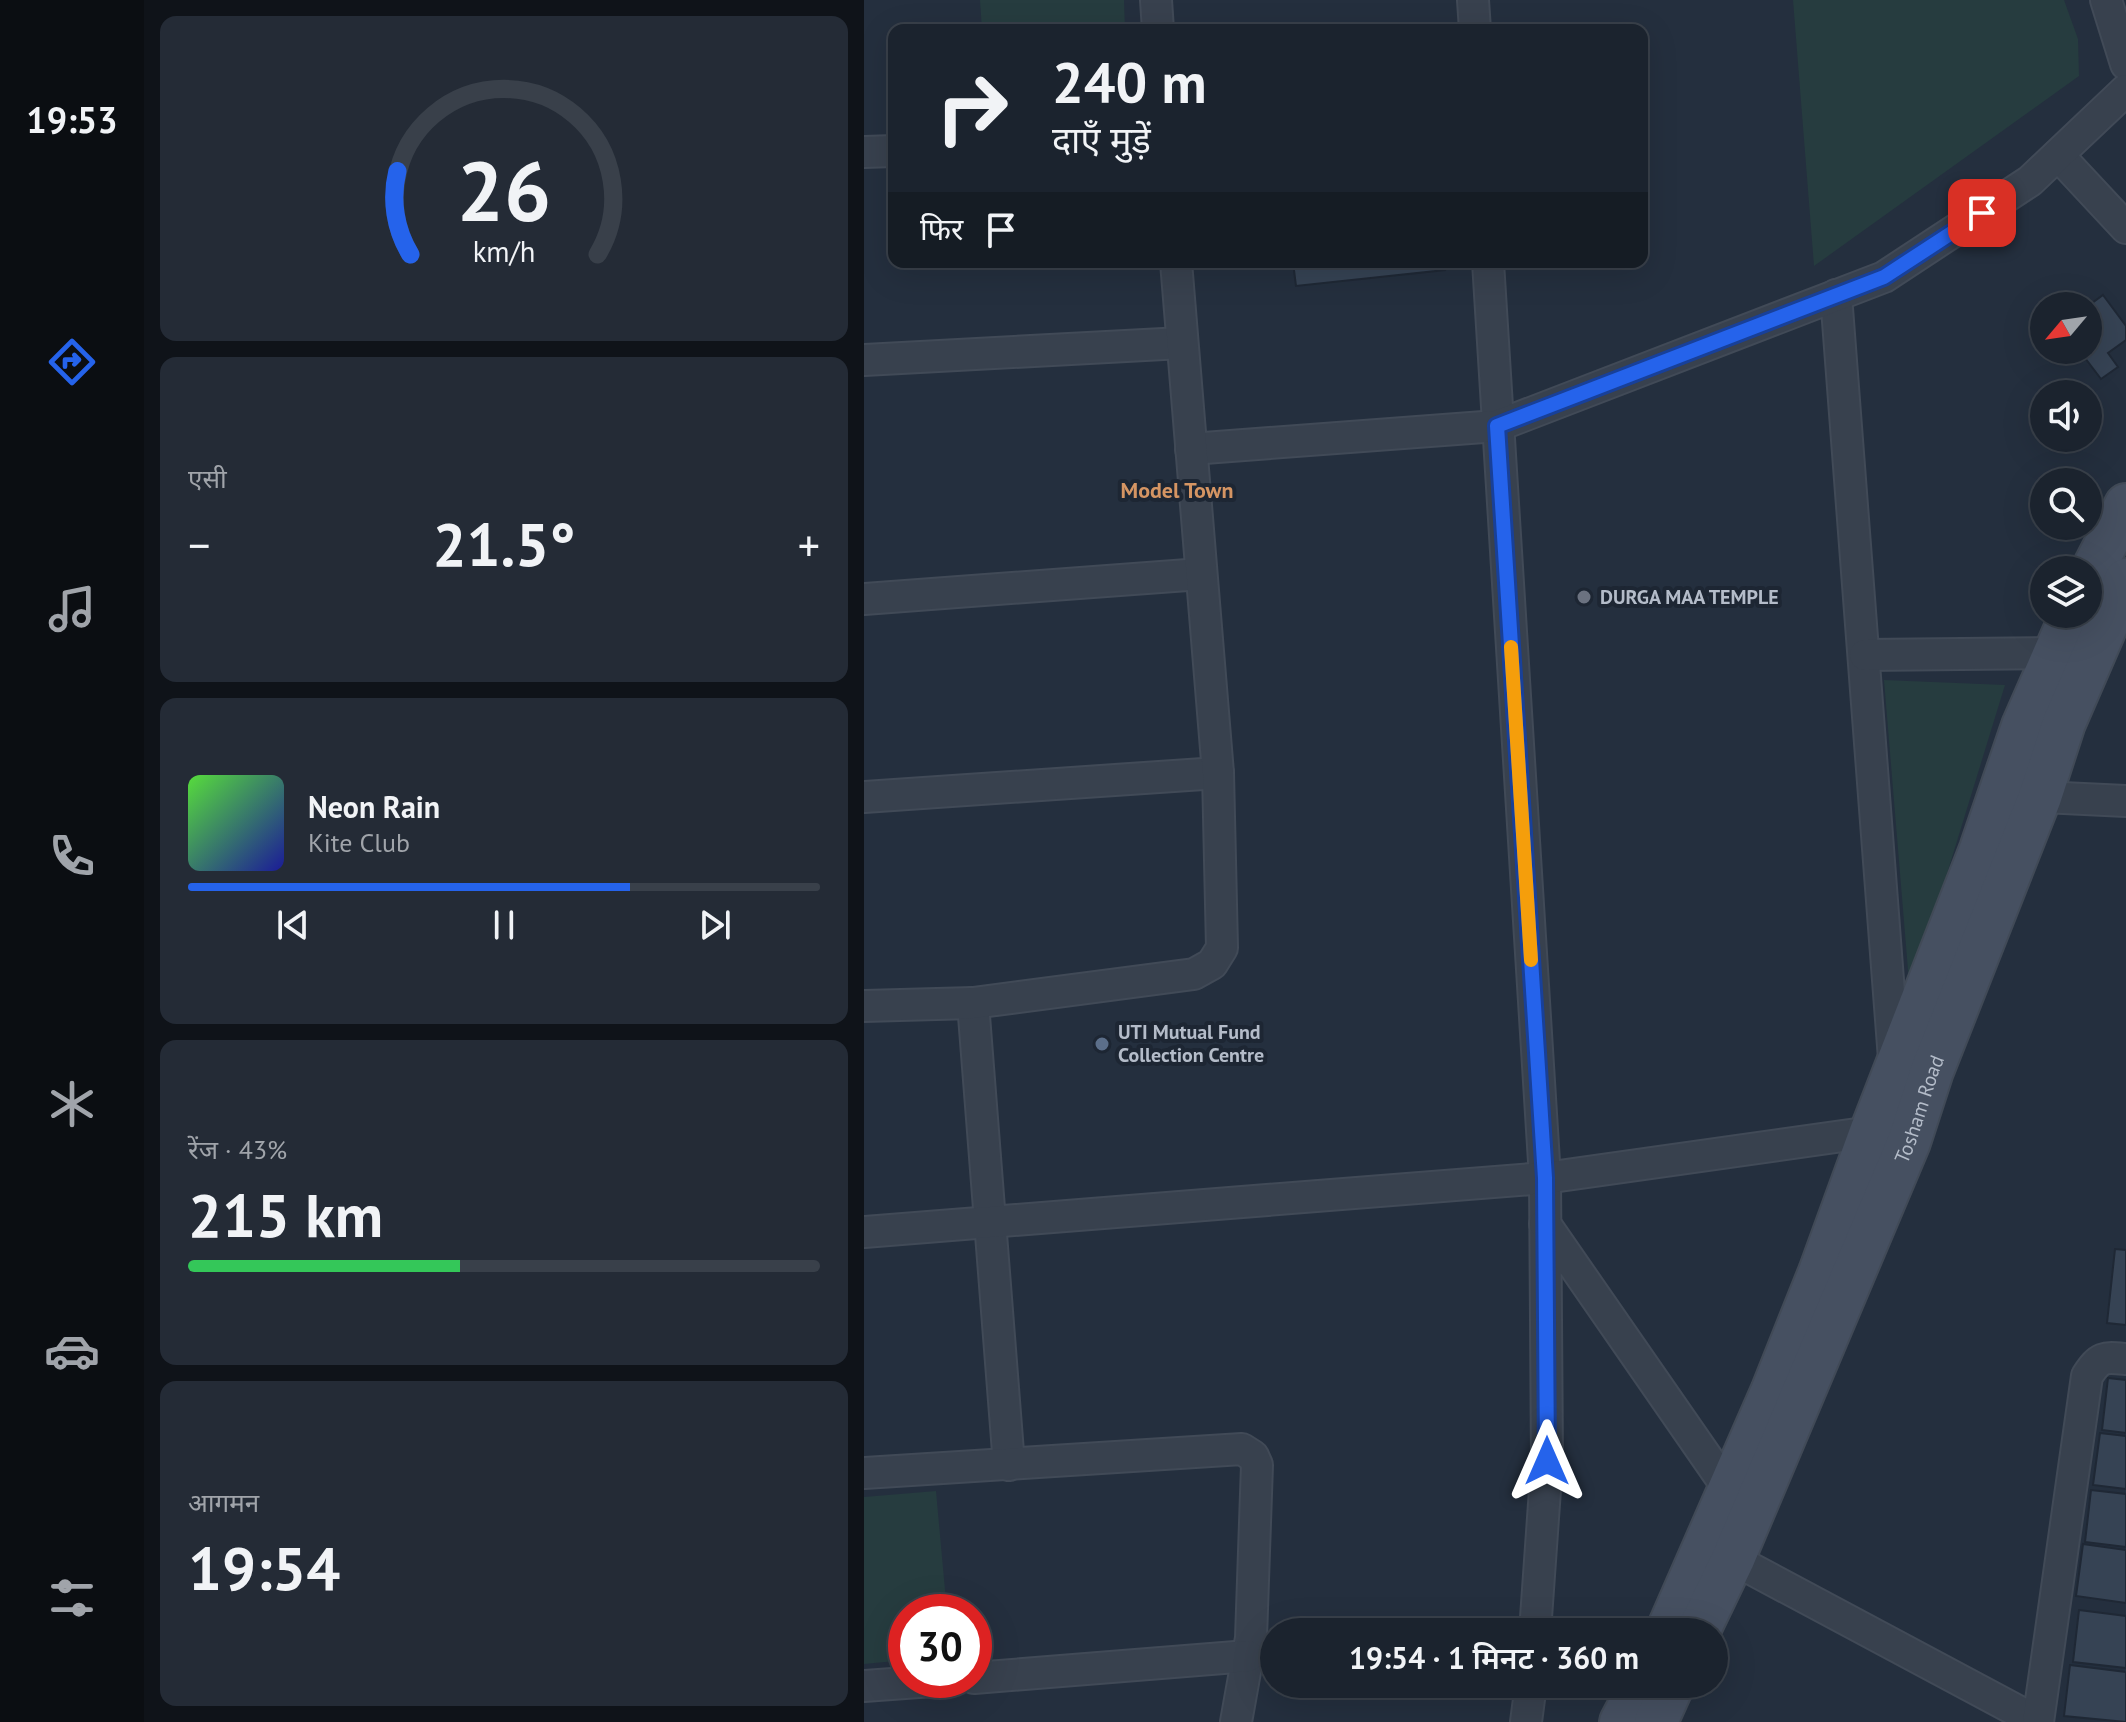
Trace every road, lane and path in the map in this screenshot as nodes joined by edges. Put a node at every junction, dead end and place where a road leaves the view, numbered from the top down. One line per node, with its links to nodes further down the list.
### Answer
1 (1156, 0): 4 (street)
2 (1473, 0): 5 (street)
3 (2106, 0): 6 (street)
4 (1158, 24)
5 (1475, 24)
6 (2126, 64)
7 (2126, 90): 10 (street)
8 (888, 151): 9 (street)
9 (864, 152)
10 (2058, 155): 11 (street); 14 (street)
11 (2126, 228)
12 (1176, 268): 15 (street)
13 (1488, 268): 17 (street)
14 (1836, 295): 17 (street); 26 (street)
15 (1182, 343): 16 (street); 18 (street)
16 (864, 360)
17 (1497, 426): 18 (street); 36 (street)
18 (1191, 449): 21 (street)
19 (2126, 505): 20 (main road)
20 (2100, 556)
21 (1201, 574): 23 (street); 27 (street)
22 (2126, 580): 30 (main road, Tosham Road)
23 (864, 599)
24 (2066, 628): 25 (main road, Tosham Road)
25 (2054, 653): 26 (street); 28 (main road, Tosham Road)
26 (1865, 655): 34 (street)
27 (1218, 773): 29 (street); 32 (street)
28 (1999, 795): 30 (street); 34 (main road, Tosham Road)
29 (864, 797)
30 (2040, 797): 31 (street); 35 (main road, Tosham Road)
31 (2126, 801)
32 (973, 1003): 33 (street); 37 (street)
33 (864, 1006)
34 (1895, 1070): 35 (main road, Tosham Road)
35 (1890, 1137): 36 (street); 43 (main road, Tosham Road); 44 (main road, Tosham Road)
36 (1545, 1178): 37 (street); 38 (street)
37 (990, 1222): 39 (street); 41 (street)
38 (1545, 1224): 43 (street); 45 (street)
39 (864, 1232)
40 (2126, 1359): 59 (street)
41 (1009, 1465): 42 (street); 48 (street)
42 (864, 1473)
43 (1730, 1491): 46 (main road, Tosham Road)
44 (1733, 1559): 47 (main road, Tosham Road); 59 (street)
45 (1536, 1618)
46 (1673, 1618)
47 (1705, 1618)
48 (1248, 1656): 49 (street); 55 (street)
49 (992, 1677)
50 (888, 1684): 51 (street)
51 (864, 1686)
52 (1529, 1698): 56 (street)
53 (1634, 1698): 57 (main road)
54 (1667, 1698): 58 (main road)
55 (1236, 1722)
56 (1526, 1722)
57 (1621, 1722)
58 (1656, 1722)
59 (2038, 1722)

